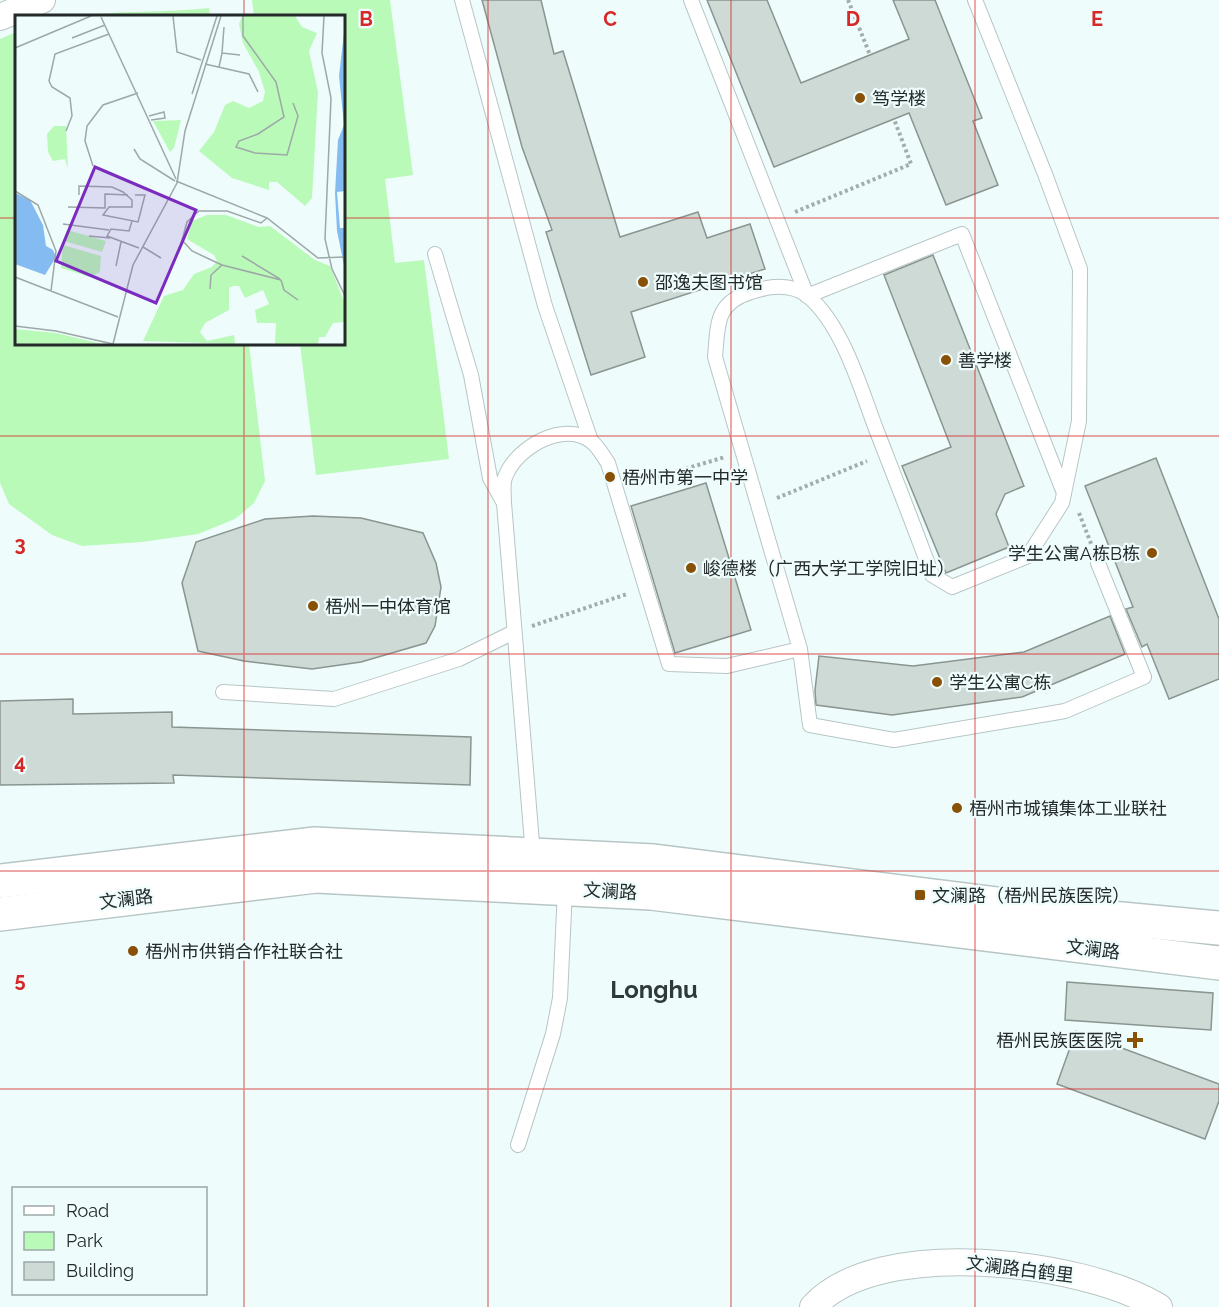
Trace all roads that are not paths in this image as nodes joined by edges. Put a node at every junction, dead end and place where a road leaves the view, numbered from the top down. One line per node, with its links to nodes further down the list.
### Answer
1 (42, 0): 5 (street)
2 (462, 0): 8 (lane)
3 (691, 0): 7 (lane)
4 (975, 0): 9 (lane)
5 (0, 17)
6 (435, 254): 10 (lane)
7 (807, 296): 9 (lane); 9 (lane); 13 (lane)
8 (591, 441): 10 (lane); 13 (lane)
9 (1065, 487)
10 (504, 503): 12 (lane)
11 (1098, 563): 13 (lane)
12 (514, 632): 14 (lane); 15 (lane)
13 (800, 649)
14 (223, 692)
15 (533, 855): 16 (main road, 文澜路); 19 (main road, 文澜路)
16 (0, 882)
17 (565, 889): 18 (main road, 文澜路); 20 (main road, 文澜路); 21 (lane)
18 (0, 914)
19 (1219, 928)
20 (1219, 963)
21 (518, 1145)
22 (813, 1307): 23 (street, 文澜路白鹤里)
23 (1158, 1307)

